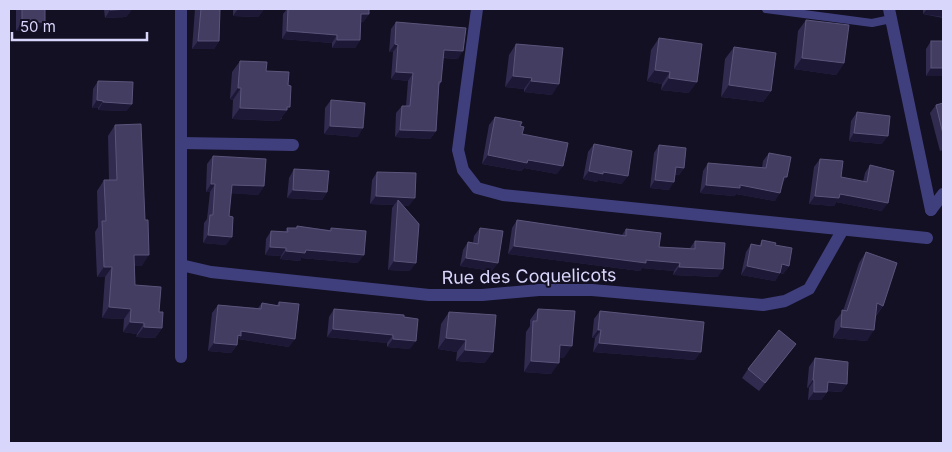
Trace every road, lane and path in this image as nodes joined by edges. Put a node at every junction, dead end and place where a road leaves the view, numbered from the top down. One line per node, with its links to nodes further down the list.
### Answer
1 (181, 9): 5 (street)
2 (478, 9): 8 (street)
3 (766, 9): 4 (lane)
4 (890, 14): 7 (street)
5 (181, 142): 6 (street); 10 (street)
6 (293, 145)
7 (943, 194)
8 (842, 231): 9 (street); 10 (street, Rue des Coquelicots)
9 (927, 238)
10 (181, 265): 11 (street)
11 (180, 357)

